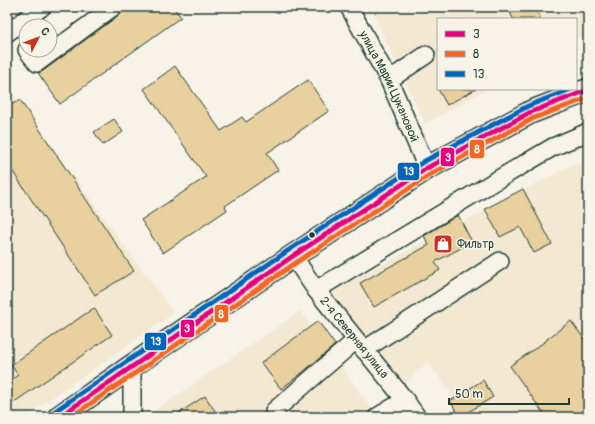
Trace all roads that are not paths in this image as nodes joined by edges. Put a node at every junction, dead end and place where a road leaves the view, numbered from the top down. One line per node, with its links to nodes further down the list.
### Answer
1 (42, 7): 4 (street)
2 (113, 7): 6 (street)
3 (349, 7): 10 (street, улица Марии Цукановой)
4 (9, 31): 5 (street)
5 (18, 40)
6 (58, 48)
7 (426, 54): 10 (street)
8 (33, 58): 9 (street)
9 (44, 58)
10 (389, 80): 13 (street, улица Марии Цукановой)
11 (588, 90): 13 (main road)
12 (588, 132): 16 (street)
13 (426, 168): 14 (main road)
14 (293, 256): 16 (street, 2-я Северная улица); 18 (main road)
15 (500, 261): 17 (street)
16 (316, 290): 17 (street, 2-я Северная улица)
17 (360, 345): 19 (street, 2-я Северная улица); 20 (street)
18 (132, 366): 21 (main road); 22 (street)
19 (405, 400): 23 (street); 24 (street, 2-я Северная улица)
20 (274, 411)
21 (60, 417)
22 (132, 417)
23 (377, 417)
24 (418, 417)

